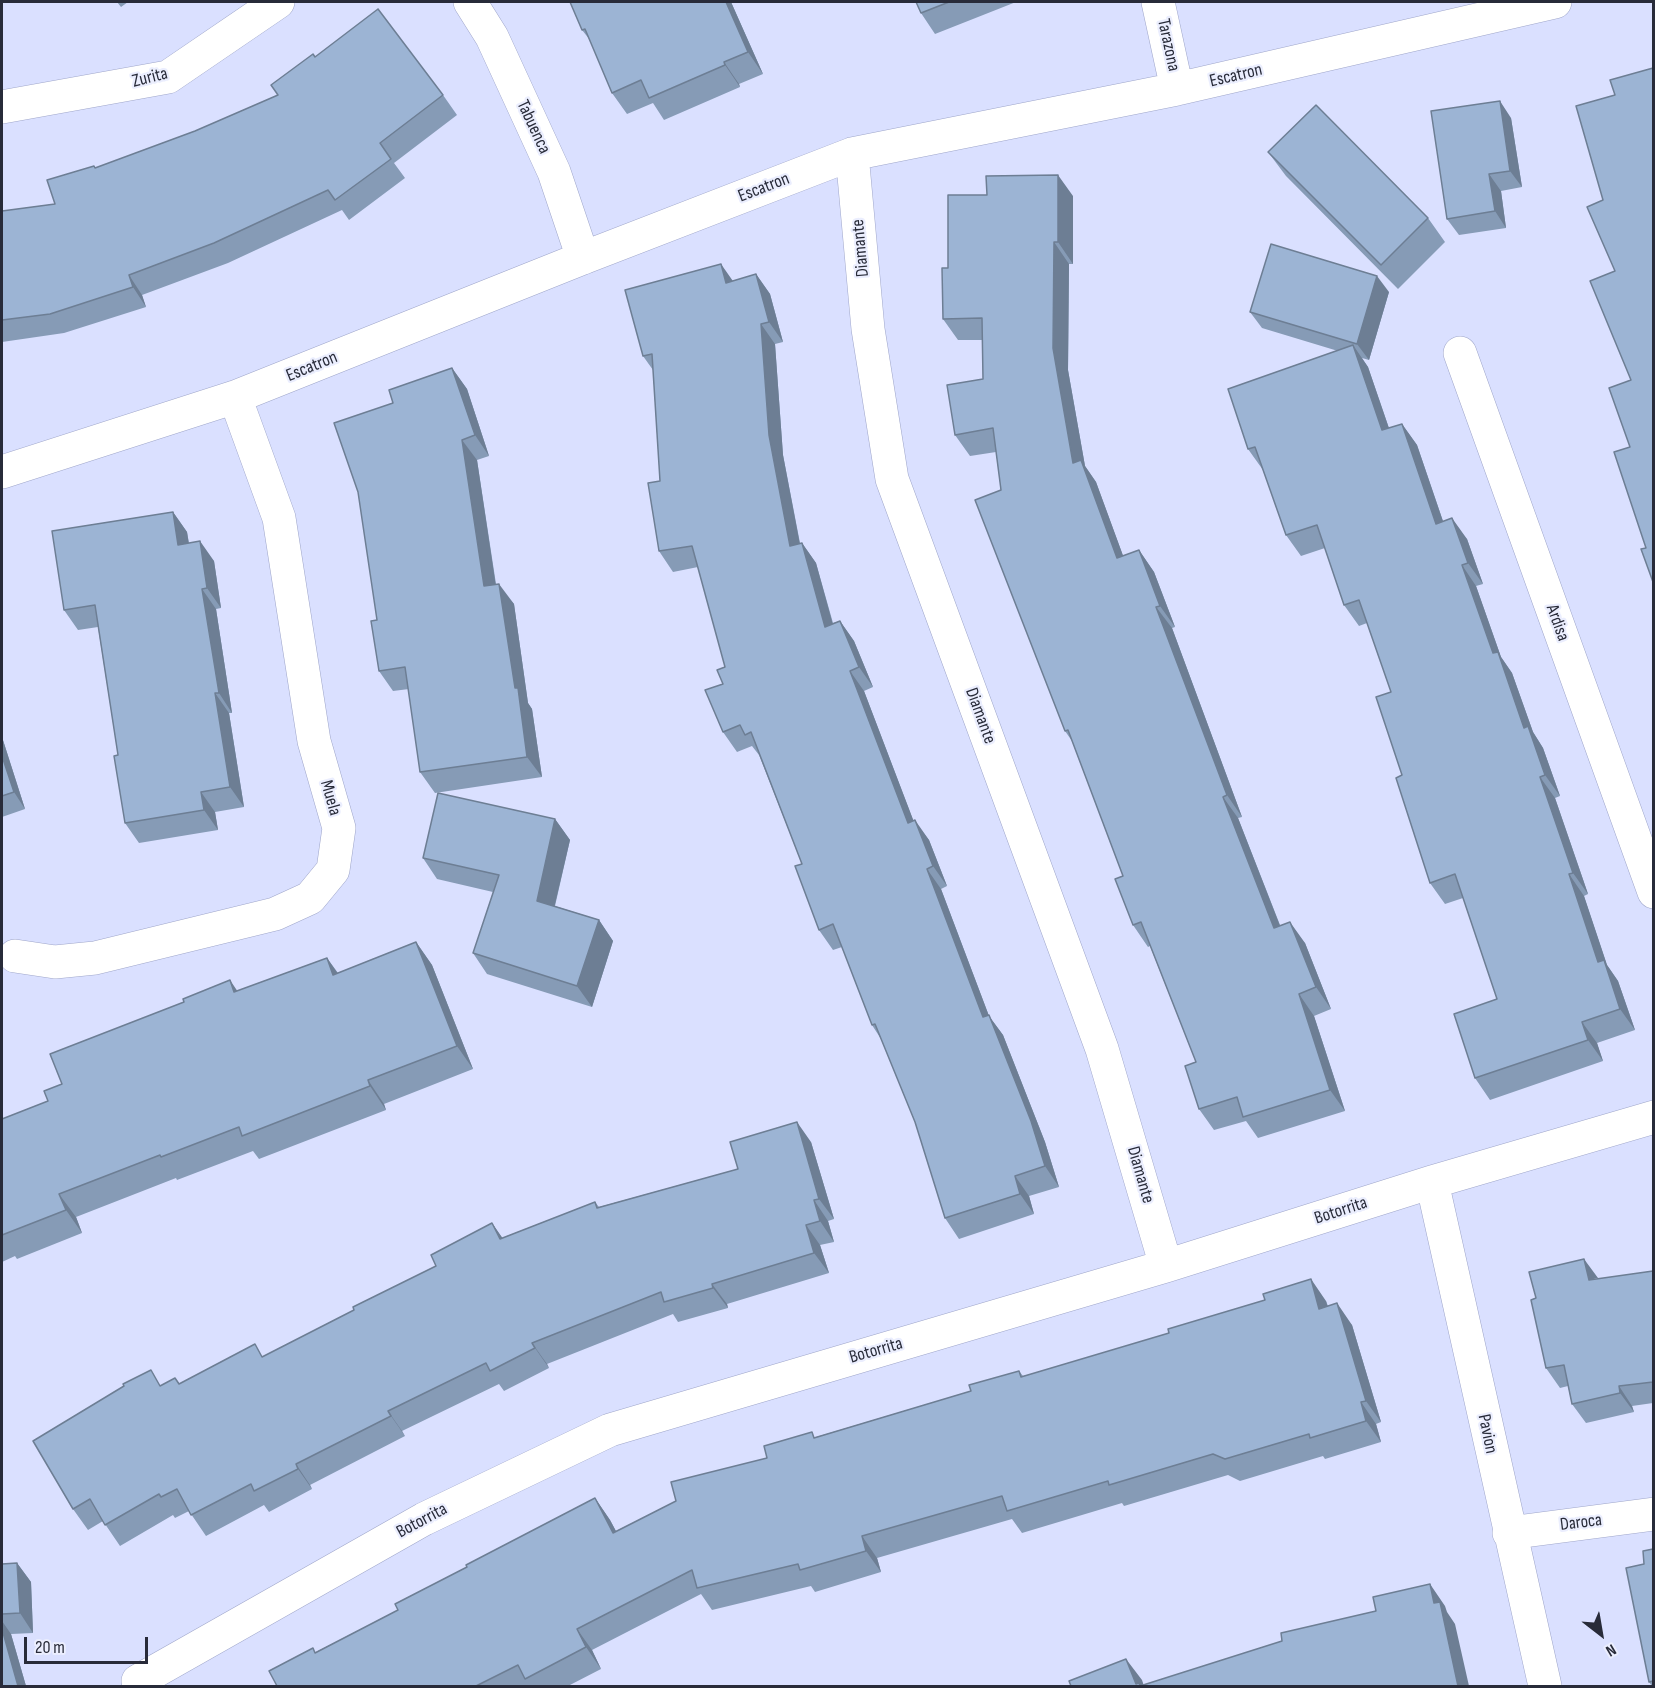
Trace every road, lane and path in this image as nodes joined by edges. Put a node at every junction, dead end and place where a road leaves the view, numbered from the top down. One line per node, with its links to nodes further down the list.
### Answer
1 (278, 2): 6 (street, Zurita)
2 (470, 2): 8 (street, Tabuenca)
3 (1158, 2): 5 (street, Tarazona)
4 (1555, 2): 5 (street, Escatron)
5 (1177, 89): 7 (street, Escatron)
6 (2, 107)
7 (852, 154): 8 (street, Escatron); 16 (street, Diamante)
8 (583, 258): 10 (street, Escatron)
9 (1460, 353): 12 (street, Ardisa)
10 (235, 397): 11 (street, Escatron); 13 (street, Muela)
11 (2, 472)
12 (1653, 892)
13 (15, 956)
14 (1653, 1117): 15 (street, Botorrita)
15 (1432, 1182): 16 (street, Botorrita); 18 (street, Pavion)
16 (1166, 1266): 19 (street, Botorrita)
17 (1653, 1514): 18 (street, Daroca)
18 (1509, 1533): 20 (street, Pavion)
19 (138, 1681)
20 (1545, 1686)

